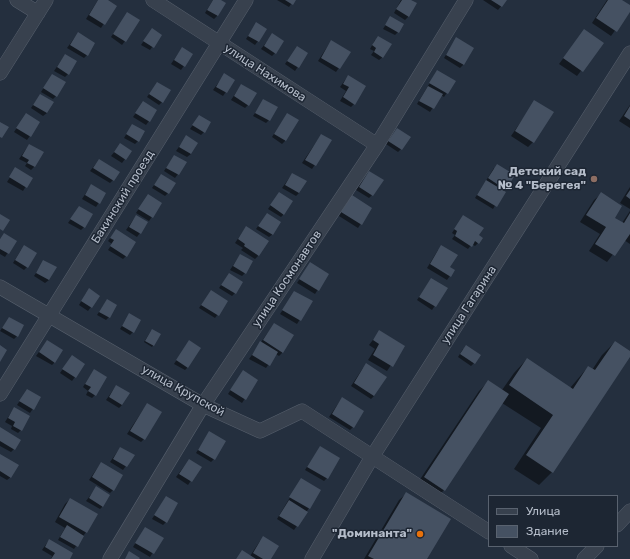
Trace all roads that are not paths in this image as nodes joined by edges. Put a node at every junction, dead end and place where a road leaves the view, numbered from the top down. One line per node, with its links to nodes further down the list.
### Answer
1 (17, 0): 6 (street)
2 (46, 0): 6 (street)
3 (152, 0): 7 (street, улица Нахимова)
4 (246, 0): 7 (street, Бакинский проезд)
5 (466, 0): 10 (street, улица Космонавтов)
6 (38, 13): 9 (street)
7 (218, 43): 10 (street, улица Нахимова); 12 (street, Бакинский проезд)
8 (630, 53): 15 (street, улица Гагарина)
9 (0, 73)
10 (377, 145): 14 (street, улица Космонавтов)
11 (0, 287): 12 (street, улица Крупской)
12 (50, 314): 13 (street, Бакинский проезд); 14 (street, улица Крупской)
13 (0, 394)
14 (203, 405): 15 (street, улица Крупской); 21 (street, улица Космонавтов)
15 (372, 456): 18 (street, улица Крупской); 22 (street, улица Гагарина)
16 (630, 511): 17 (street)
17 (618, 524)
18 (488, 531)
19 (513, 547): 23 (street)
20 (596, 547): 24 (street)
21 (110, 559)
22 (312, 559)
23 (531, 559)
24 (584, 559)

